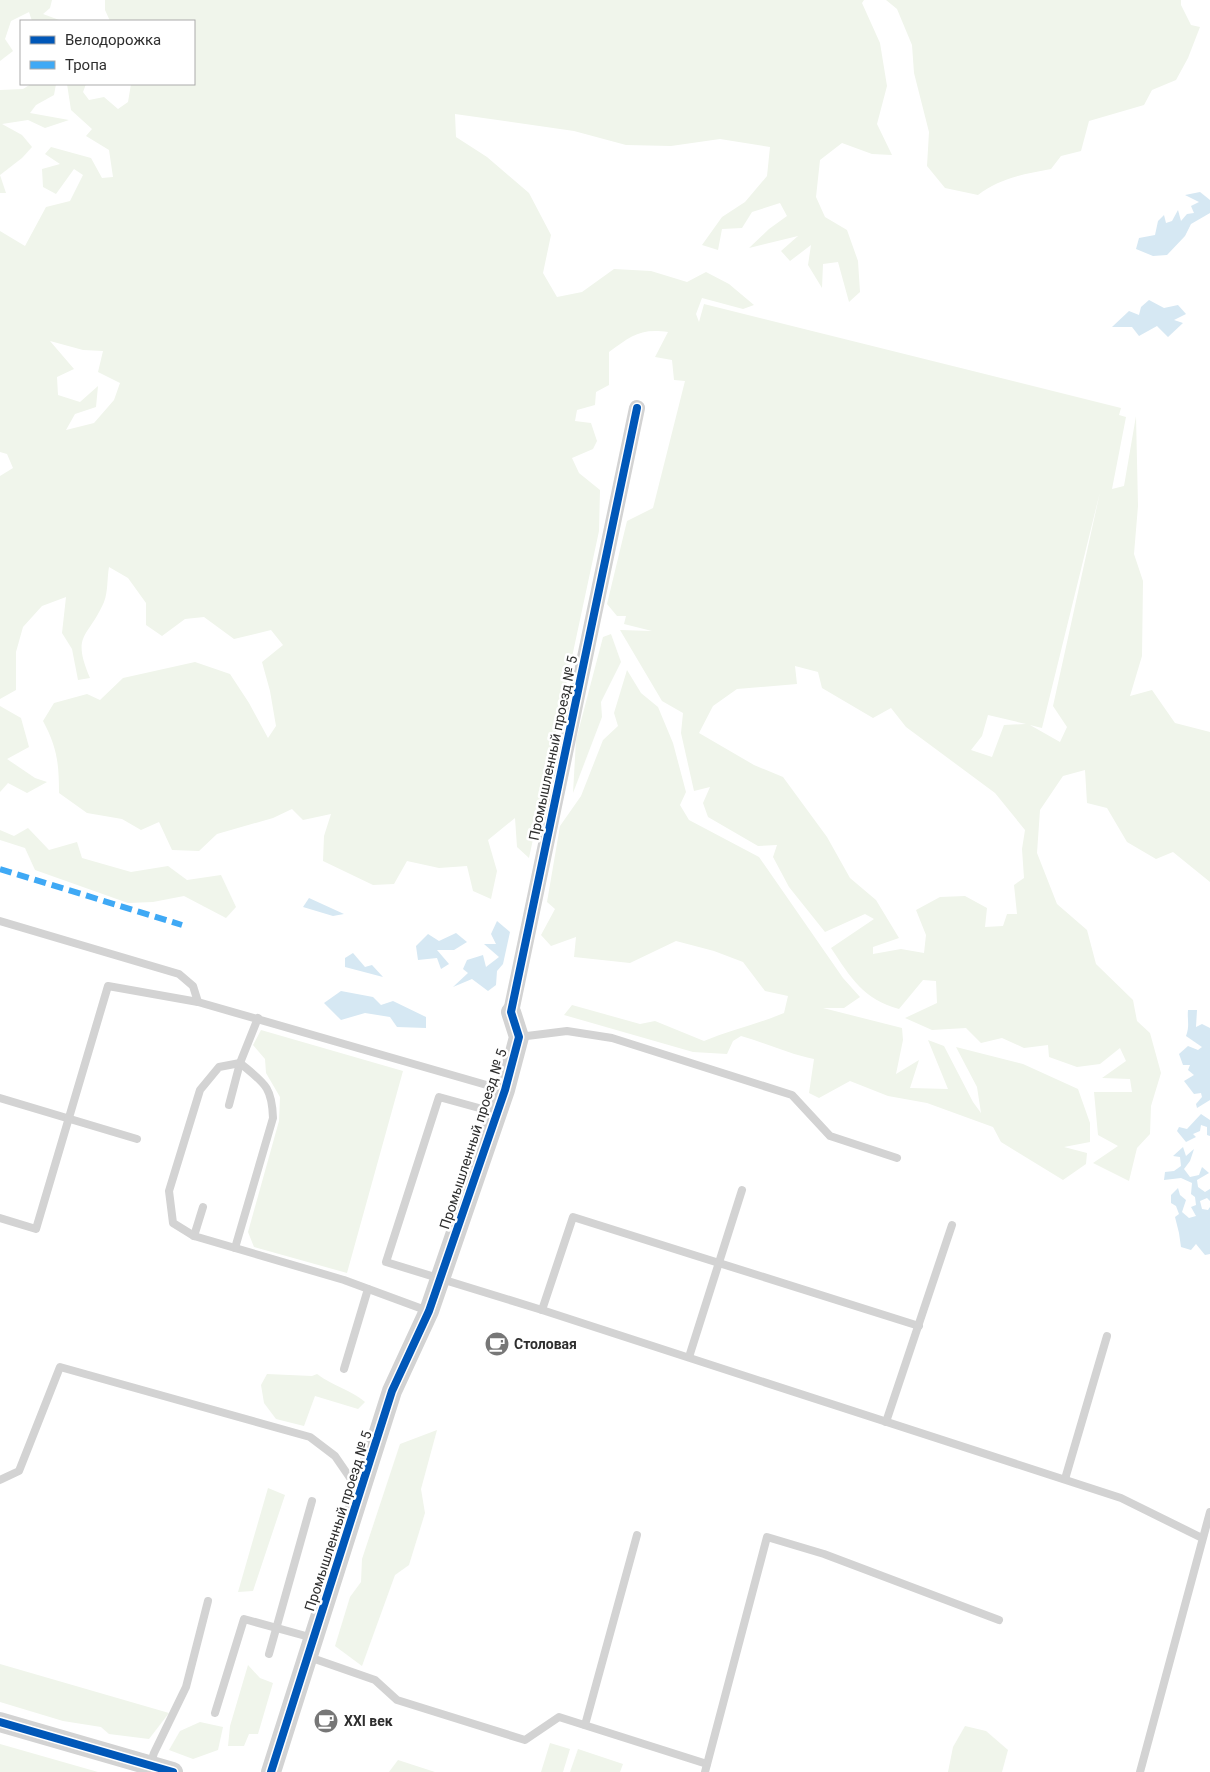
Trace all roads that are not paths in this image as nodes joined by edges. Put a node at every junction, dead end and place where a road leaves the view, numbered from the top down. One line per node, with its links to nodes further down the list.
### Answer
1 (638, 408): 4 (street, Промышленный проезд № 5)
2 (0, 921): 3 (lane)
3 (198, 1002): 5 (lane); 12 (lane)
4 (511, 1012): 6 (street, Промышленный проезд № 5)
5 (258, 1018): 7 (lane); 8 (lane)
6 (519, 1037): 8 (street, Промышленный проезд № 5); 14 (lane)
7 (240, 1063): 10 (lane); 19 (lane); 20 (lane)
8 (505, 1090): 11 (street, Промышленный проезд № 5)
9 (0, 1098): 12 (lane)
10 (229, 1105)
11 (497, 1113): 22 (street, Промышленный проезд № 5); 22 (lane)
12 (69, 1118): 13 (lane); 17 (lane)
13 (137, 1139)
14 (897, 1158)
15 (742, 1190): 21 (lane)
16 (203, 1207): 19 (lane)
17 (0, 1218)
18 (952, 1226): 26 (lane)
19 (194, 1236): 20 (lane)
20 (235, 1248): 23 (lane)
21 (720, 1263): 24 (lane); 26 (lane); 28 (lane)
22 (441, 1278): 24 (lane); 25 (street, Промышленный проезд № 5)
23 (368, 1289): 25 (lane); 29 (lane)
24 (542, 1310): 28 (lane)
25 (429, 1311): 33 (street, Промышленный проезд № 5)
26 (919, 1326): 30 (lane)
27 (1107, 1336): 31 (lane)
28 (689, 1357): 30 (lane)
29 (344, 1369)
30 (886, 1422): 31 (lane)
31 (1064, 1479): 37 (lane)
32 (0, 1480): 33 (lane)
33 (360, 1492): 41 (street, Промышленный проезд № 5)
34 (312, 1501): 40 (lane)
35 (1210, 1512): 37 (lane)
36 (636, 1535): 45 (lane)
37 (1202, 1538): 50 (lane)
38 (208, 1602): 47 (lane)
39 (1000, 1620): 46 (lane)
40 (277, 1628): 41 (lane); 42 (lane); 43 (lane)
41 (310, 1647): 45 (lane); 49 (street, Промышленный проезд № 5)
42 (269, 1654)
43 (215, 1714)
44 (0, 1722): 47 (street)
45 (585, 1725): 46 (lane)
46 (706, 1768)
47 (149, 1769): 48 (street)
48 (174, 1772)
49 (271, 1772)
50 (1140, 1772)

